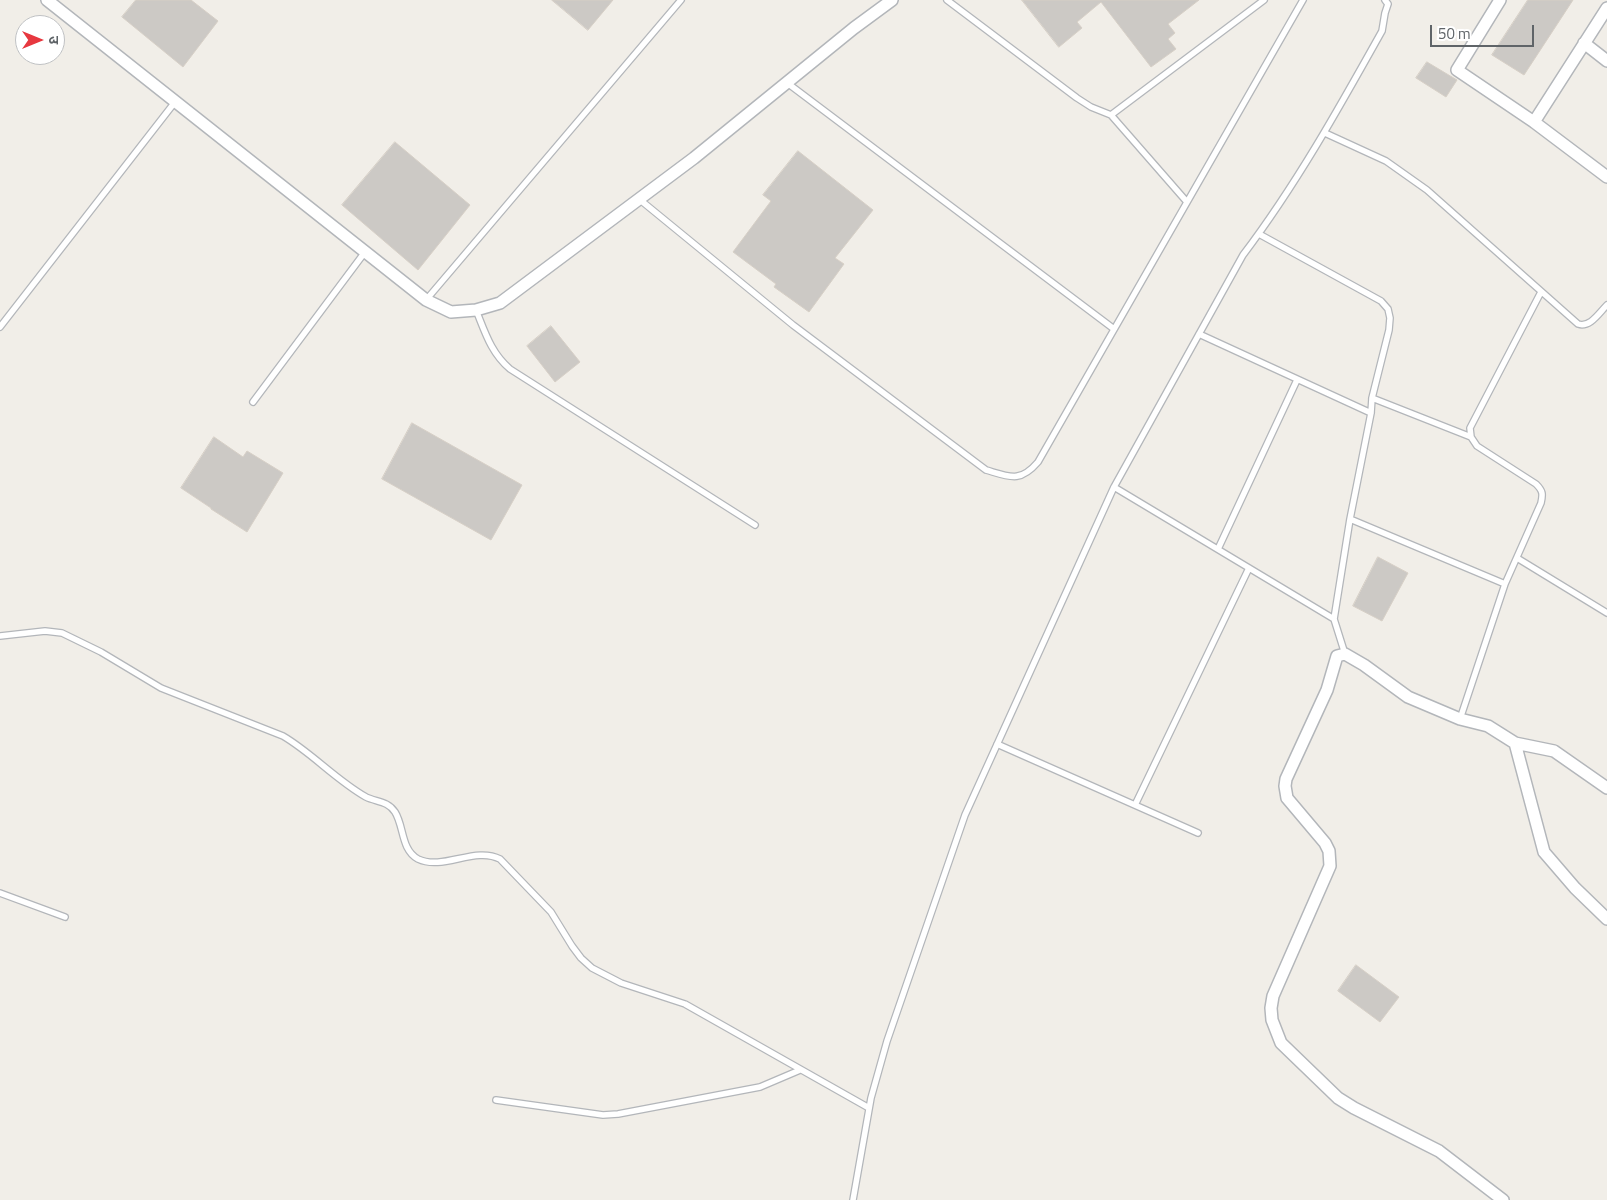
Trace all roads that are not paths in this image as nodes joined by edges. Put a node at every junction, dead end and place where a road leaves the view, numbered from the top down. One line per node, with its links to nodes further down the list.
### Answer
1 (48, 0): 13 (street)
2 (681, 0): 23 (lane)
3 (892, 0): 12 (street)
4 (947, 0): 14 (lane)
5 (1264, 0): 14 (lane)
6 (1303, 0): 19 (lane)
7 (1500, 0): 15 (street)
8 (1388, 1): 16 (lane)
9 (1607, 8): 10 (street)
10 (1584, 43): 11 (street); 15 (street)
11 (1607, 61)
12 (786, 82): 18 (street); 27 (lane)
13 (175, 102): 21 (street); 26 (lane)
14 (1111, 115): 19 (lane)
15 (1534, 122): 17 (street)
16 (1325, 133): 20 (lane); 22 (lane)
17 (1607, 178)
18 (639, 199): 25 (street); 27 (lane)
19 (1187, 202): 27 (lane)
20 (1260, 234): 28 (lane); 30 (lane)
21 (365, 252): 23 (street); 31 (lane)
22 (1541, 292): 24 (lane); 33 (lane)
23 (426, 300): 25 (street)
24 (1607, 305)
25 (476, 310): 36 (lane)
26 (0, 328)
27 (1114, 329)
28 (1199, 334): 29 (lane); 34 (lane)
29 (1297, 380): 32 (lane); 37 (lane)
30 (1372, 398): 32 (lane); 33 (lane)
31 (252, 402)
32 (1371, 413): 35 (lane)
33 (1471, 437): 38 (lane)
34 (1114, 487): 37 (lane); 47 (lane)
35 (1350, 519): 40 (lane); 42 (lane)
36 (755, 525)
37 (1218, 549): 39 (lane)
38 (1517, 558): 40 (lane); 41 (lane)
39 (1249, 568): 42 (lane); 49 (lane)
40 (1505, 584): 45 (lane)
41 (1607, 613)
42 (1334, 619): 44 (lane)
43 (0, 636): 54 (lane)
44 (1345, 654): 45 (street); 58 (street)
45 (1460, 719): 46 (street)
46 (1515, 743): 48 (street); 53 (street)
47 (997, 744): 49 (lane); 56 (lane)
48 (1607, 788)
49 (1134, 805): 50 (lane)
50 (1198, 833)
51 (0, 893): 52 (lane)
52 (66, 917)
53 (1607, 919)
54 (800, 1070): 55 (lane); 56 (lane)
55 (496, 1100)
56 (869, 1108): 57 (lane)
57 (853, 1200)
58 (1503, 1200)

